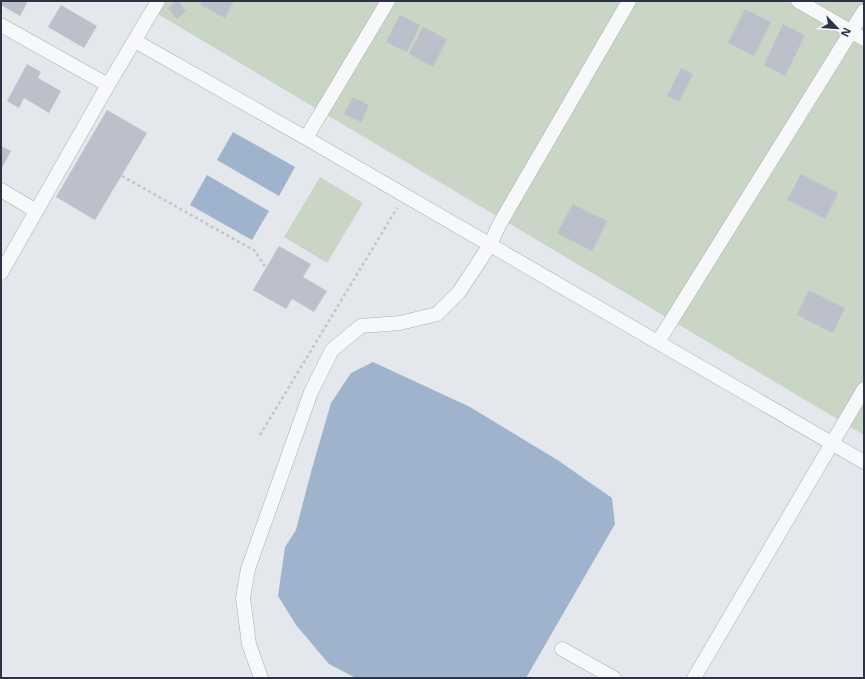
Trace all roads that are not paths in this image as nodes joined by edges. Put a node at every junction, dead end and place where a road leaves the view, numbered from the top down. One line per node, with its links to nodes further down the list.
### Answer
1 (158, 1): 9 (street)
2 (388, 1): 11 (street)
3 (628, 1): 14 (street)
4 (798, 1): 7 (street)
5 (864, 11): 7 (street)
6 (1, 26): 10 (street)
7 (852, 32): 8 (street); 16 (street)
8 (864, 39)
9 (135, 40): 10 (street); 11 (street)
10 (108, 85): 13 (street)
11 (306, 138): 14 (street)
12 (1, 190): 13 (street)
13 (36, 211): 15 (street)
14 (490, 245): 16 (street); 21 (street)
15 (1, 273)
16 (658, 342): 18 (street)
17 (864, 389): 18 (street)
18 (832, 444): 19 (street); 23 (street)
19 (864, 462)
20 (562, 649): 22 (street)
21 (261, 678)
22 (614, 678)
23 (694, 678)

